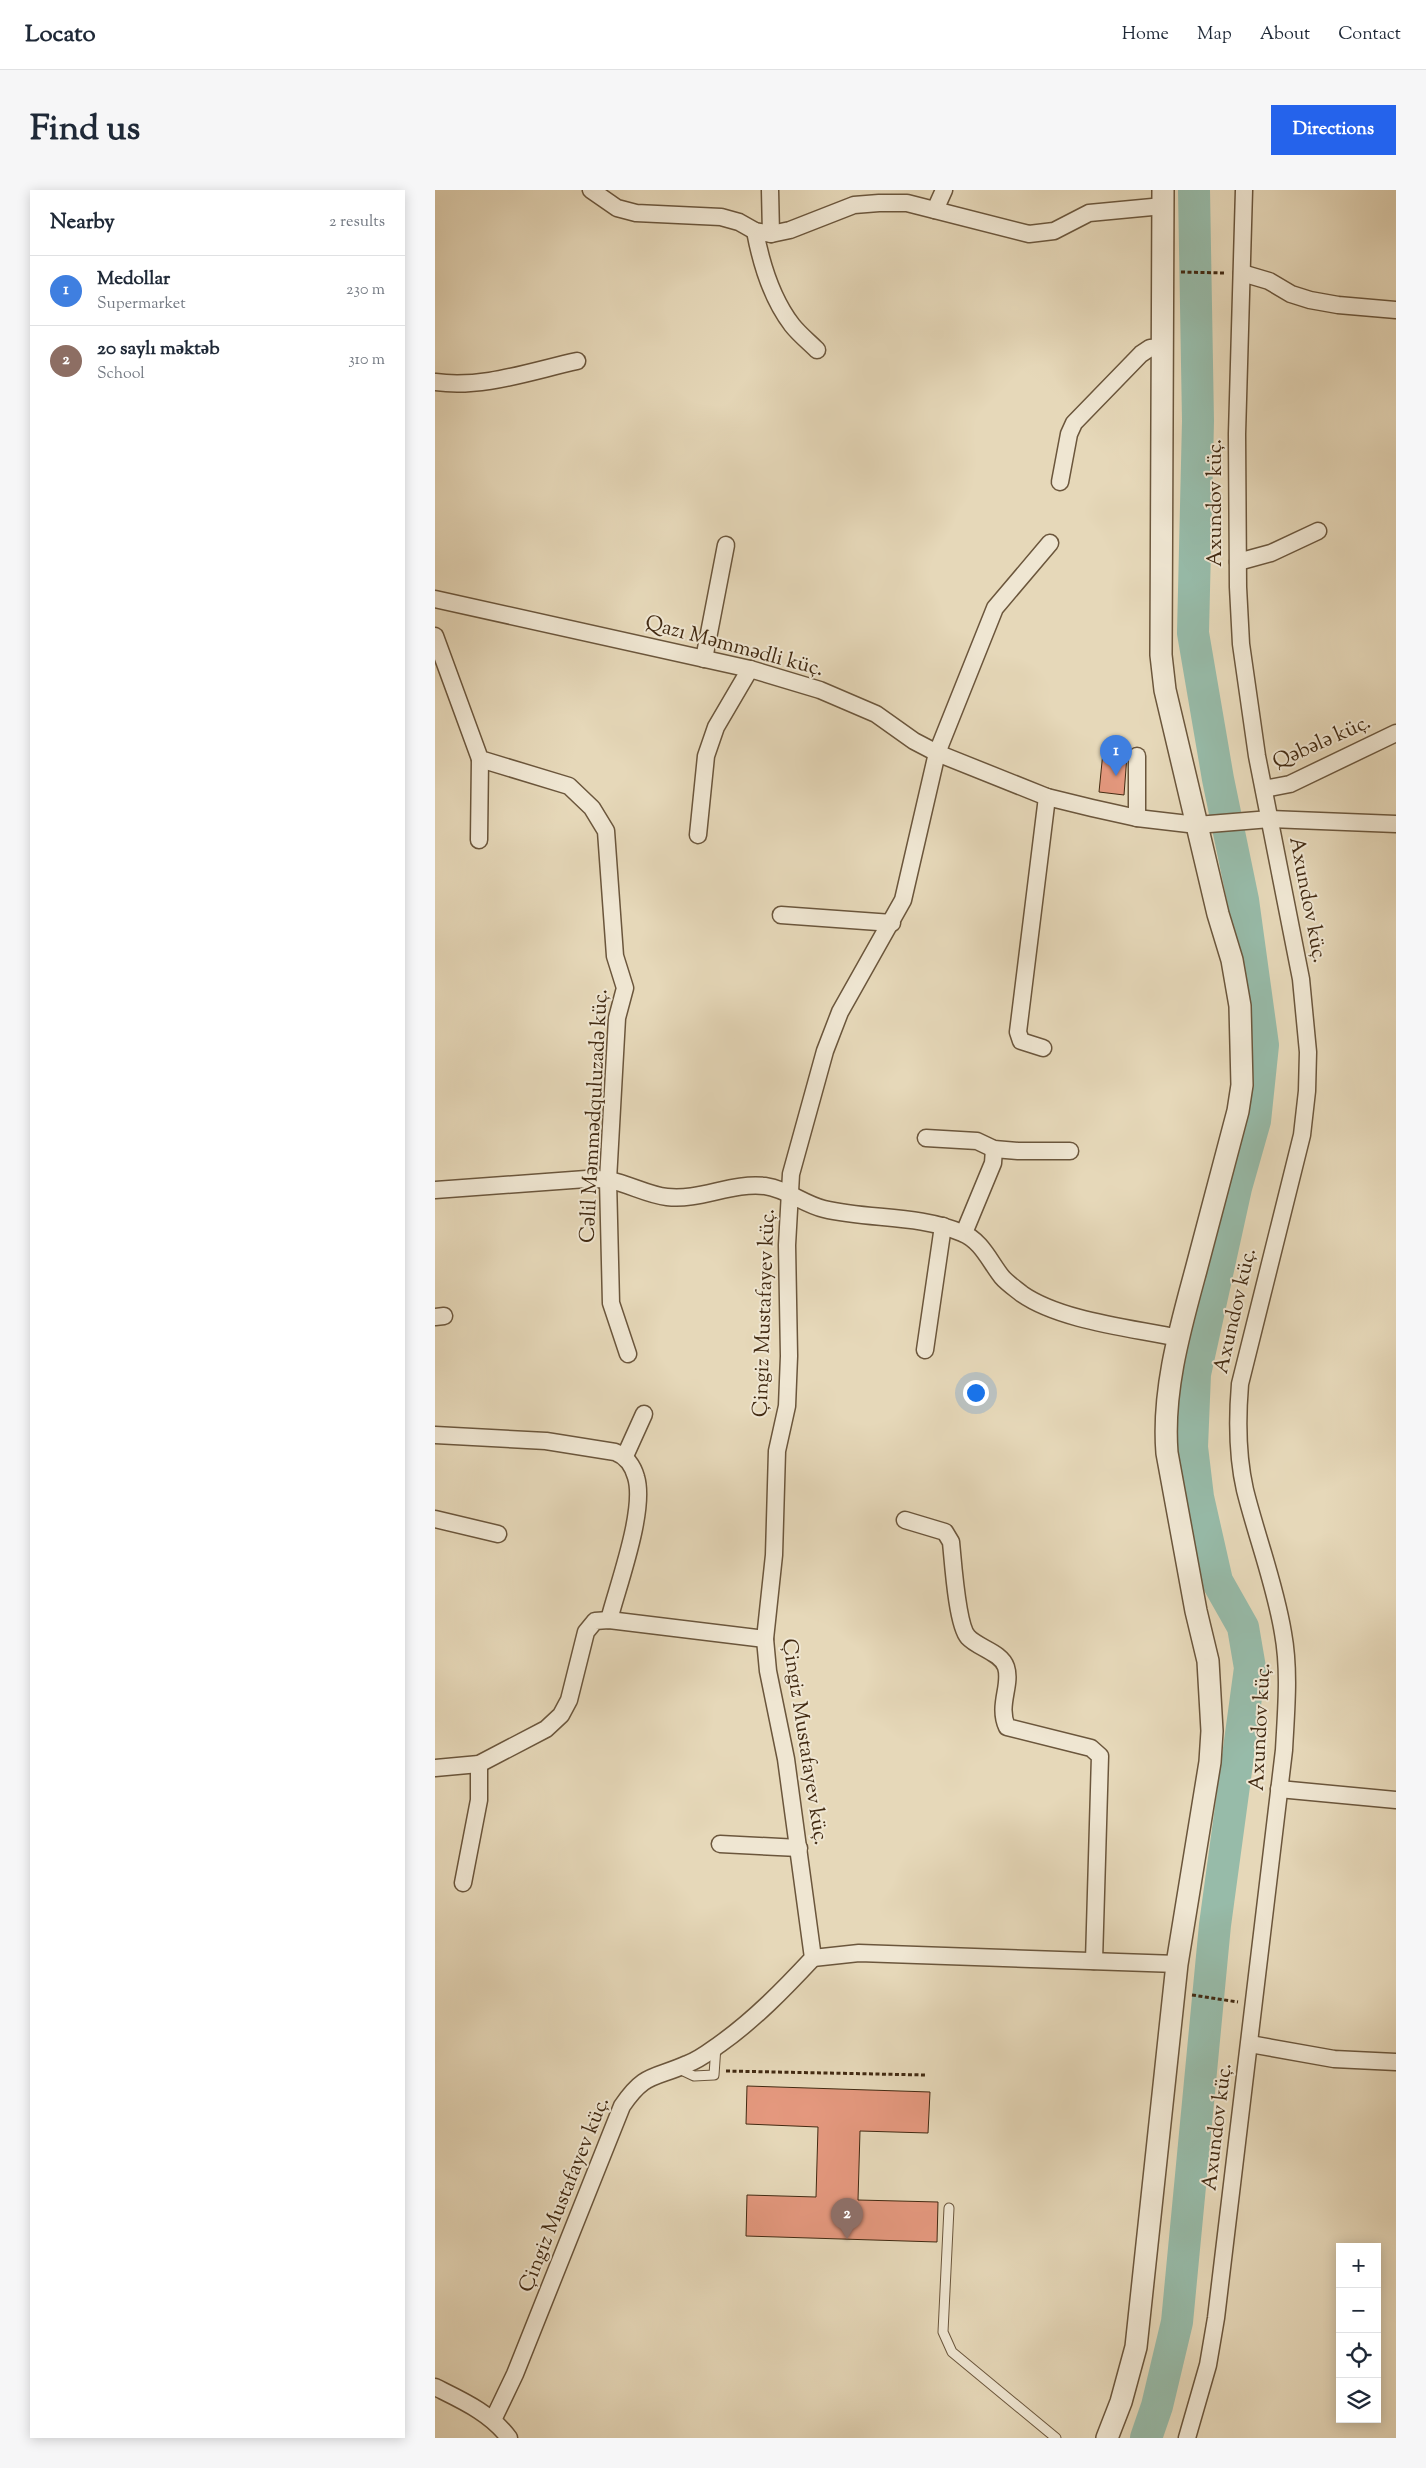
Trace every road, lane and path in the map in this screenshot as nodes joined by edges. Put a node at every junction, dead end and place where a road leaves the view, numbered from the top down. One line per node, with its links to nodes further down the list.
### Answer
1 (591, 190): 7 (street)
2 (770, 190): 7 (street)
3 (944, 190): 6 (street)
4 (1244, 190): 9 (street, Axundov küç.)
5 (1163, 198): 6 (street); 8 (street)
6 (935, 210): 7 (street)
7 (763, 232): 12 (street)
8 (1163, 272): 9 (path); 11 (street)
9 (1242, 273): 10 (street); 19 (street, Axundov küç.)
10 (1396, 310)
11 (1163, 347): 15 (street); 32 (street)
12 (817, 350)
13 (577, 361): 14 (street)
14 (435, 382)
15 (1060, 482)
16 (1318, 531): 19 (street)
17 (1051, 543): 25 (street, Çingiz Mustafayev küç.)
18 (726, 545): 22 (street)
19 (1238, 562): 28 (street, Axundov küç.)
20 (435, 599): 22 (street, Qazı Məmmədli küç.)
21 (435, 636): 27 (street)
22 (705, 659): 23 (street, Qazı Məmmədli küç.)
23 (749, 669): 25 (street, Qazı Məmmədli küç.); 34 (street)
24 (1396, 733): 28 (street, Qəbələ küç.)
25 (937, 752): 29 (street, Qazı Məmmədli küç.); 37 (street, Çingiz Mustafayev küç.)
26 (1137, 756): 30 (street)
27 (480, 759): 35 (street); 42 (street, Cəlil Məmmədquluzadə küç.)
28 (1263, 789): 31 (street, Axundov küç.)
29 (1047, 797): 30 (street, Qazı Məmmədli küç.); 38 (street)
30 (1137, 818): 32 (street, Qazı Məmmədli küç.)
31 (1270, 819): 32 (street, Qazı Məmmədli küç.); 33 (street, Qazı Məmmədli küç.); 60 (street, Axundov küç.)
32 (1204, 824): 47 (street)
33 (1396, 824)
34 (697, 835)
35 (479, 840)
36 (781, 915): 37 (street)
37 (892, 923): 44 (street, Çingiz Mustafayev küç.)
38 (1043, 1048)
39 (927, 1138): 40 (street)
40 (994, 1149): 41 (street); 46 (street)
41 (1070, 1152)
42 (609, 1180): 43 (street); 44 (street); 49 (street, Cəlil Məmmədquluzadə küç.)
43 (435, 1190)
44 (790, 1192): 45 (street); 57 (street, Çingiz Mustafayev küç.)
45 (943, 1226): 46 (street); 48 (street)
46 (964, 1233): 47 (street)
47 (1178, 1338): 67 (street)
48 (925, 1350)
49 (628, 1354)
50 (644, 1414): 52 (street)
51 (435, 1435): 52 (street)
52 (625, 1456): 56 (street)
53 (435, 1519): 55 (street)
54 (905, 1520): 66 (street)
55 (498, 1534)
56 (609, 1620): 57 (street); 58 (street)
57 (765, 1639): 63 (street, Çingiz Mustafayev küç.)
58 (479, 1764): 59 (street); 64 (street)
59 (435, 1768)
60 (1279, 1789): 61 (street); 69 (street, Axundov küç.)
61 (1396, 1800)
62 (720, 1844): 63 (street)
63 (799, 1848): 65 (street, Çingiz Mustafayev küç.)
64 (463, 1883)
65 (813, 1958): 66 (street); 71 (street, Çingiz Mustafayev küç.)
66 (1094, 1961): 67 (street)
67 (1177, 1964): 68 (street)
68 (1174, 1992): 69 (path); 81 (street)
69 (1254, 2005): 70 (street, Axundov küç.)
70 (1250, 2044): 72 (street); 82 (street, Axundov küç.)
71 (716, 2046): 73 (street, Çingiz Mustafayev küç.); 74 (lane)
72 (1396, 2062)
73 (677, 2068): 74 (lane); 78 (street, Çingiz Mustafayev küç.)
74 (715, 2070): 75 (path)
75 (925, 2075)
76 (949, 2208): 80 (lane)
77 (435, 2387): 78 (street)
78 (493, 2420): 79 (street)
79 (509, 2438)
80 (1056, 2438)
81 (1107, 2438)
82 (1187, 2438)

